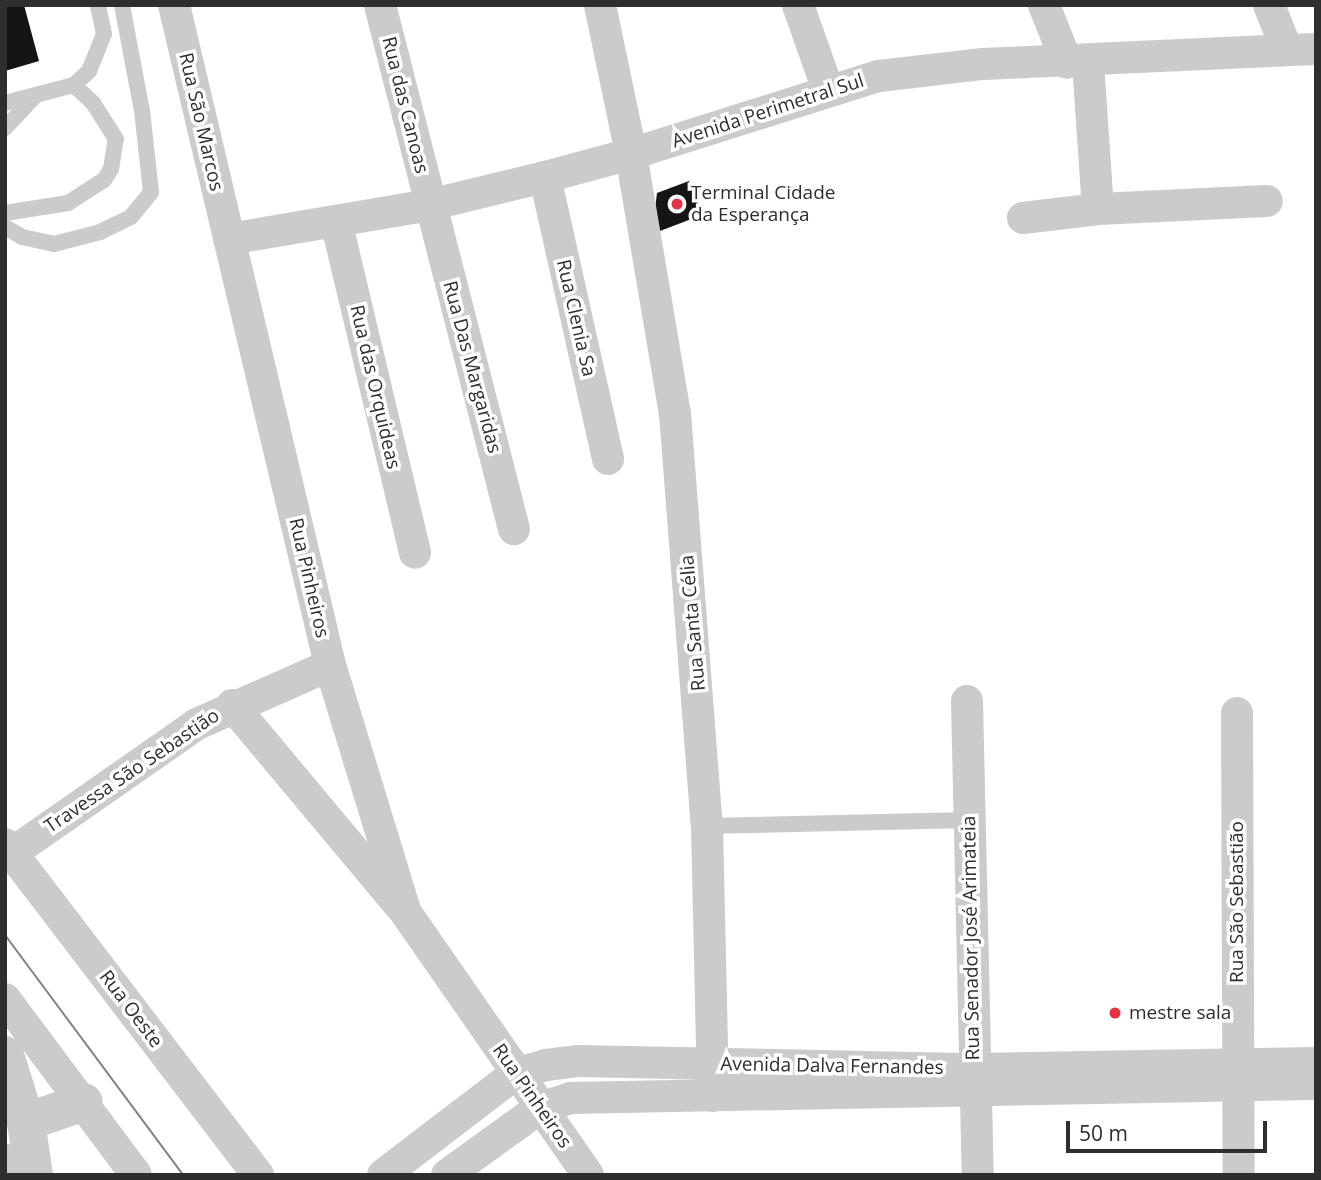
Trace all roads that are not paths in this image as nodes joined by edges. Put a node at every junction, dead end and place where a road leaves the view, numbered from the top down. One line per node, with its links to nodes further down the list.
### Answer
1 (98, 5): 11 (lane)
2 (122, 5): 24 (lane)
3 (174, 5): 25 (street, Rua São Marcos)
4 (380, 5): 19 (street, Rua das Canoas)
5 (600, 5): 16 (street, Rua Santa Célia)
6 (798, 5): 12 (street)
7 (1044, 5): 10 (street)
8 (1269, 5): 9 (street)
9 (1302, 50): 10 (street, Avenida Perimetral Sul)
10 (1077, 63): 12 (street, Avenida Perimetral Sul); 20 (street)
11 (74, 85): 13 (lane); 21 (lane)
12 (828, 90): 16 (street, Avenida Perimetral Sul)
13 (36, 95): 14 (lane); 15 (lane)
14 (5, 103)
15 (5, 128)
16 (631, 154): 17 (street, Avenida Perimetral Sul); 34 (street, Rua Santa Célia)
17 (545, 177): 19 (street, Avenida Perimetral Sul); 26 (street, Rua Clenia Sa)
18 (1267, 201): 20 (street)
19 (429, 205): 23 (street, Avenida Perimetral Sul); 27 (street, Rua Das Margaridas)
20 (1098, 209): 22 (street)
21 (5, 213)
22 (1023, 218)
23 (336, 221): 25 (street, Avenida Perimetral Sul); 28 (street, Rua das Orquideas)
24 (5, 227)
25 (229, 239): 29 (street, Rua Pinheiros)
26 (608, 459)
27 (514, 529)
28 (415, 553)
29 (330, 665): 31 (street, Travessa São Sebastião); 36 (street, Rua Pinheiros)
30 (967, 701): 33 (street, Rua Senador José Arimateia)
31 (232, 705): 35 (street, Travessa São Sebastião); 36 (street, Rua Pinheiros)
32 (1237, 713): 42 (street, Rua São Sebastião)
33 (969, 820): 34 (lane); 43 (street, Rua Senador José Arimateia)
34 (707, 826): 40 (street, Rua Santa Célia)
35 (10, 848): 51 (street, Rua Oeste)
36 (406, 913): 41 (street, Rua Pinheiros)
37 (5, 999): 46 (street)
38 (5, 1055): 48 (street)
39 (1316, 1063): 42 (street, Avenida Dalva Fernandes)
40 (715, 1064): 41 (street, Avenida Dalva Fernandes); 43 (street, Avenida Dalva Fernandes); 45 (street, Rua Santa Célia)
41 (515, 1074): 47 (street, Rua Pinheiros); 52 (street, Avenida Dalva Fernandes)
42 (1236, 1078): 43 (street, Avenida Dalva Fernandes); 44 (street, Avenida Dalva Fernandes); 56 (street, Rua São Sebastião)
43 (974, 1082): 45 (street, Avenida Dalva Fernandes); 55 (street, Rua Senador José Arimateia)
44 (1316, 1084)
45 (713, 1096): 47 (street, Avenida Dalva Fernandes)
46 (84, 1102): 48 (street); 50 (street)
47 (540, 1108): 53 (street, Avenida Dalva Fernandes); 54 (street, Rua Pinheiros)
48 (26, 1122): 49 (street)
49 (24, 1165)
50 (136, 1175)
51 (258, 1175)
52 (383, 1175)
53 (446, 1175)
54 (588, 1175)
55 (978, 1175)
56 (1238, 1175)

